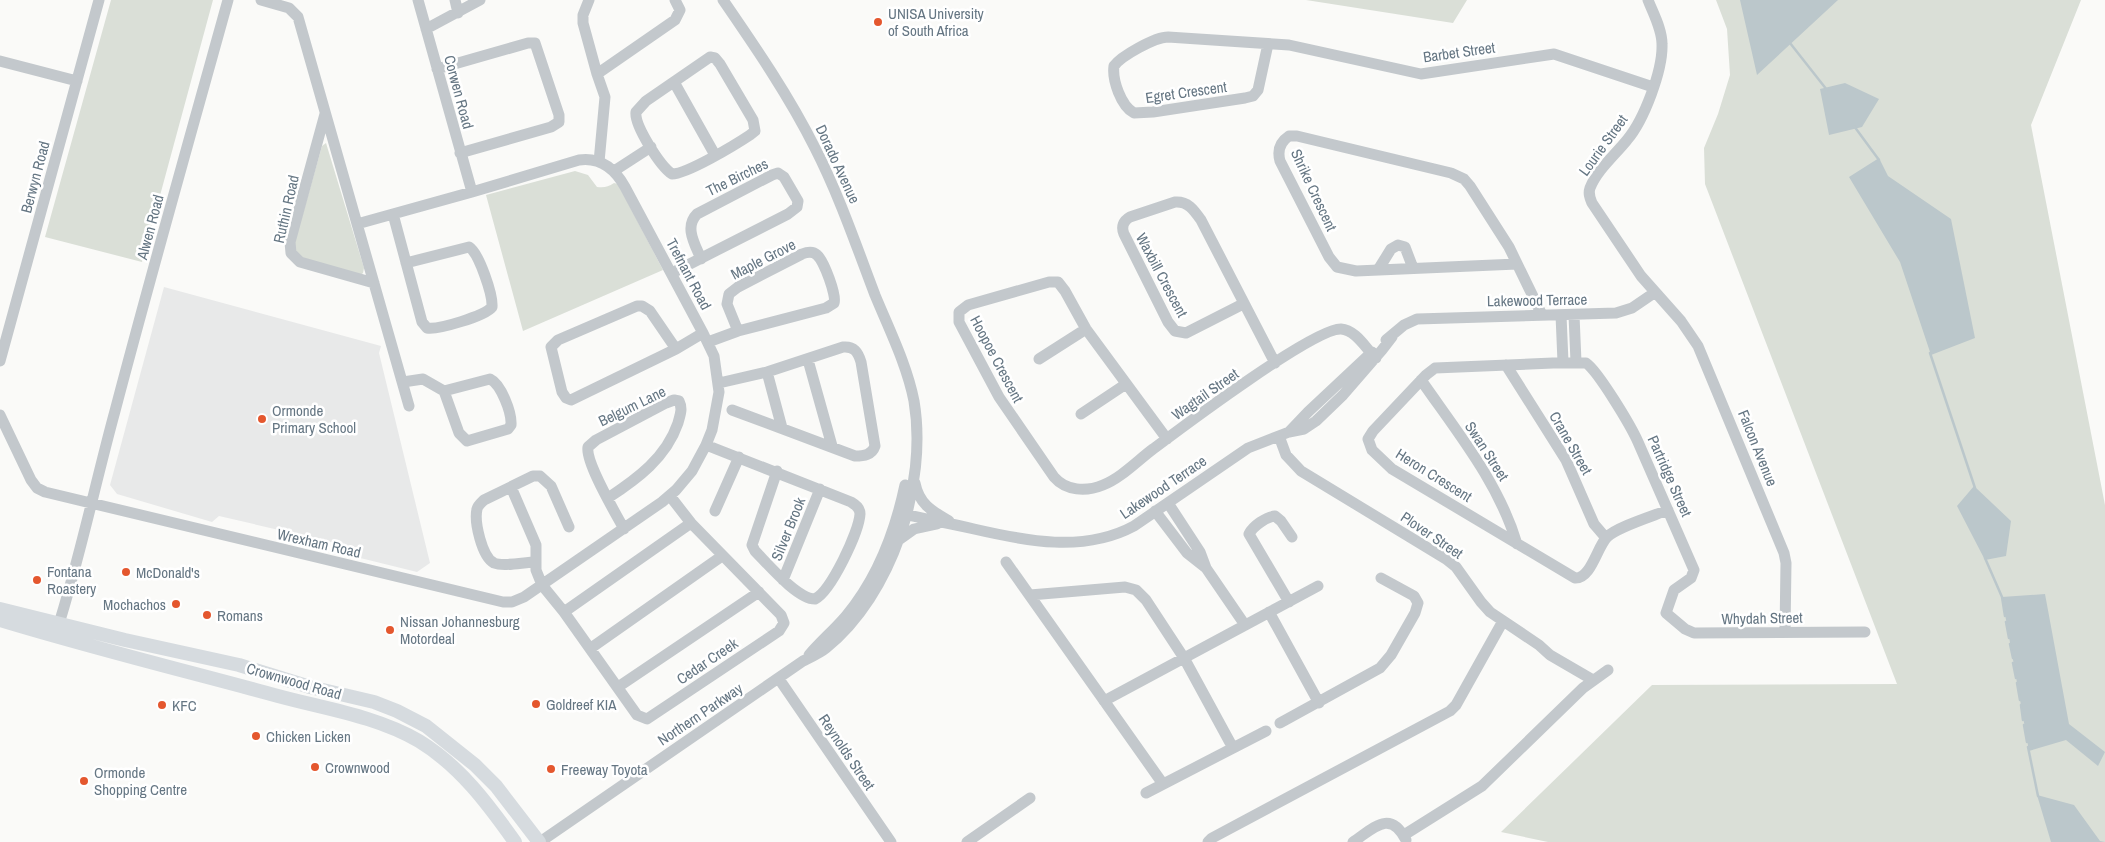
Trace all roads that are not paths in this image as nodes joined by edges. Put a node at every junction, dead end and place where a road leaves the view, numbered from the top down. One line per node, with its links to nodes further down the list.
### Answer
1 (99, 0): 17 (street, Berwyn Road)
2 (228, 0): 77 (street, Alwen Road)
3 (261, 0): 20 (street)
4 (418, 0): 12 (street, Corwen Road)
5 (455, 0): 11 (street)
6 (480, 0): 11 (street)
7 (589, 0): 16 (street)
8 (676, 0): 16 (street)
9 (724, 0): 45 (street, Dorado Avenue)
10 (1648, 0): 19 (street, Lourie Street)
11 (458, 13): 12 (street)
12 (426, 29): 15 (street, Corwen Road)
13 (1268, 44): 13 (street, Egret Crescent); 19 (street, Barbet Street)
14 (0, 61): 17 (street)
15 (437, 69): 22 (street, Corwen Road); 22 (street)
16 (597, 74): 24 (street)
17 (76, 81): 49 (street, Berwyn Road)
18 (674, 82): 21 (street); 23 (street); 23 (street)
19 (1653, 87): 36 (street, Lourie Street)
20 (326, 114): 28 (street); 35 (street, Ruthin Road)
21 (651, 147): 23 (street); 25 (street)
22 (460, 154): 26 (street, Corwen Road)
23 (715, 155)
24 (599, 162): 25 (street, Trefnant Road); 26 (street, Trefnant Road)
25 (614, 171): 34 (street, Trefnant Road)
26 (472, 192): 27 (street, Trefnant Road)
27 (393, 214): 28 (street, Trefnant Road); 30 (street)
28 (357, 224): 35 (street)
29 (701, 259): 29 (street, The Birches); 34 (street, The Birches)
30 (406, 263): 30 (street)
31 (1517, 264): 32 (street, Shrike Crescent); 33 (street, Shrike Crescent); 38 (street, Shrike Crescent)
32 (1413, 268): 33 (street, Shrike Crescent); 33 (street)
33 (1378, 270)
34 (672, 273): 43 (street, Trefnant Road)
35 (374, 283): 56 (street)
36 (1654, 293): 40 (street, Lakewood Terrace); 110 (street, Falcon Avenue)
37 (1243, 304): 37 (street, Waxbill Crescent); 52 (street, Waxbill Crescent)
38 (1542, 315): 39 (street, Lakewood Terrace); 46 (street, Lakewood Terrace)
39 (1561, 315): 40 (street, Lakewood Terrace); 50 (street)
40 (1574, 315): 51 (street)
41 (1086, 329): 47 (street); 58 (street, Hoopoe Crescent); 71 (street, Hoopoe Crescent)
42 (738, 331): 42 (street, Maple Grove); 43 (street, Maple Grove)
43 (706, 338): 44 (street, Maple Grove); 57 (street, Trefnant Road)
44 (676, 348): 44 (street, Maple Grove)
45 (899, 354): 72 (street, Dorado Avenue); 82 (street, Dorado Avenue)
46 (1373, 356): 52 (street, Wagtail Street); 65 (street, Lakewood Terrace)
47 (1039, 359)
48 (808, 360): 54 (street); 68 (street); 68 (street)
49 (0, 361)
50 (1558, 362): 51 (street); 53 (street, Heron Crescent)
51 (1576, 362): 79 (street, Partridge Street)
52 (1274, 363): 66 (street, Wagtail Street)
53 (1506, 365): 55 (street, Heron Crescent); 88 (street, Crane Street)
54 (767, 372): 57 (street); 64 (street)
55 (1421, 380): 90 (street, Swan Street); 90 (street, Heron Crescent)
56 (403, 382): 59 (street); 60 (street)
57 (718, 383): 67 (street, Trefnant Road)
58 (1126, 384): 62 (street); 66 (street, Hoopoe Crescent)
59 (444, 391): 59 (street)
60 (409, 406)
61 (732, 410): 64 (street)
62 (1082, 414)
63 (0, 415): 77 (street)
64 (782, 428): 68 (street)
65 (1284, 434): 78 (street, Lakewood Terrace); 107 (street, Plover Street)
66 (1167, 439): 71 (street, Wagtail Street)
67 (706, 444): 69 (street, Silver Brook); 75 (street, Trefnant Road)
68 (832, 446)
69 (739, 457): 70 (street, Silver Brook); 80 (street)
70 (777, 471): 74 (street, Silver Brook); 96 (street, Silver Brook)
71 (1054, 477)
72 (914, 479): 82 (street, Dorado Avenue); 84 (street)
73 (511, 487): 85 (street); 92 (street); 92 (street)
74 (820, 489): 96 (street, Silver Brook); 96 (street, Silver Brook)
75 (670, 496): 83 (street, Cedar Creek); 86 (street, Trefnant Road)
76 (608, 498): 76 (street, Belgum Lane); 86 (street, Belgum Lane)
77 (90, 502): 97 (street, Wrexham Road); 109 (street, Alwen Road)
78 (1168, 503): 81 (street, Lakewood Terrace); 94 (street)
79 (1668, 510): 88 (street); 105 (street, Partridge Street)
80 (715, 511)
81 (1155, 511): 84 (street, Lakewood Terrace); 94 (street)
82 (903, 514): 84 (street, Lakewood Terrace); 89 (street, Northern Parkway); 114 (street, Northern Parkway)
83 (691, 523): 91 (street, Cedar Creek); 103 (street)
84 (954, 525): 89 (street)
85 (569, 527)
86 (624, 530): 97 (street, Trefnant Road)
87 (1292, 537): 101 (street)
88 (1606, 538): 90 (street, Heron Crescent)
89 (899, 540): 114 (street, Northern Parkway)
90 (1517, 544)
91 (722, 556): 99 (street, Cedar Creek); 112 (street)
92 (536, 562): 97 (street)
93 (1006, 562): 100 (street)
94 (1206, 568): 108 (street)
95 (1381, 578): 120 (street)
96 (783, 580)
97 (542, 586): 103 (street, Cedar Creek)
98 (1318, 586): 101 (street)
99 (759, 592): 118 (street, Cedar Creek); 118 (street, Cedar Creek)
100 (1030, 595): 113 (street); 119 (street)
101 (1289, 602): 104 (street)
102 (0, 608): 109 (main road, Crownwood Road)
103 (564, 612): 112 (street, Cedar Creek)
104 (1269, 612): 108 (street); 120 (street)
105 (1666, 613): 110 (street, Whydah Street)
106 (0, 620): 109 (main road, Crownwood Road)
107 (1504, 621): 117 (street, Plover Street); 133 (street)
108 (1245, 625): 113 (street)
109 (54, 629): 127 (main road, Crownwood Road); 130 (main road, Crownwood Road)
110 (1785, 632): 111 (street, Whydah Street)
111 (1865, 632)
112 (591, 648): 118 (street, Cedar Creek)
113 (1184, 658): 119 (street); 123 (street)
114 (803, 661): 116 (street, Northern Parkway)
115 (1608, 670): 117 (street)
116 (779, 679): 130 (street, Northern Parkway); 131 (street, Reynolds Street)
117 (1593, 680): 128 (street)
118 (618, 687)
119 (1104, 701): 124 (street)
120 (1319, 703): 121 (street)
121 (1280, 723)
122 (1266, 731): 123 (street)
123 (1234, 748): 124 (street)
124 (1163, 784): 125 (street)
125 (1146, 793)
126 (1030, 798): 132 (street)
127 (506, 836): 129 (main road, Crownwood Road)
128 (1406, 839): 134 (street)
129 (515, 842)
130 (540, 842)
131 (891, 842)
132 (967, 842)
133 (1208, 842)
134 (1353, 842)

